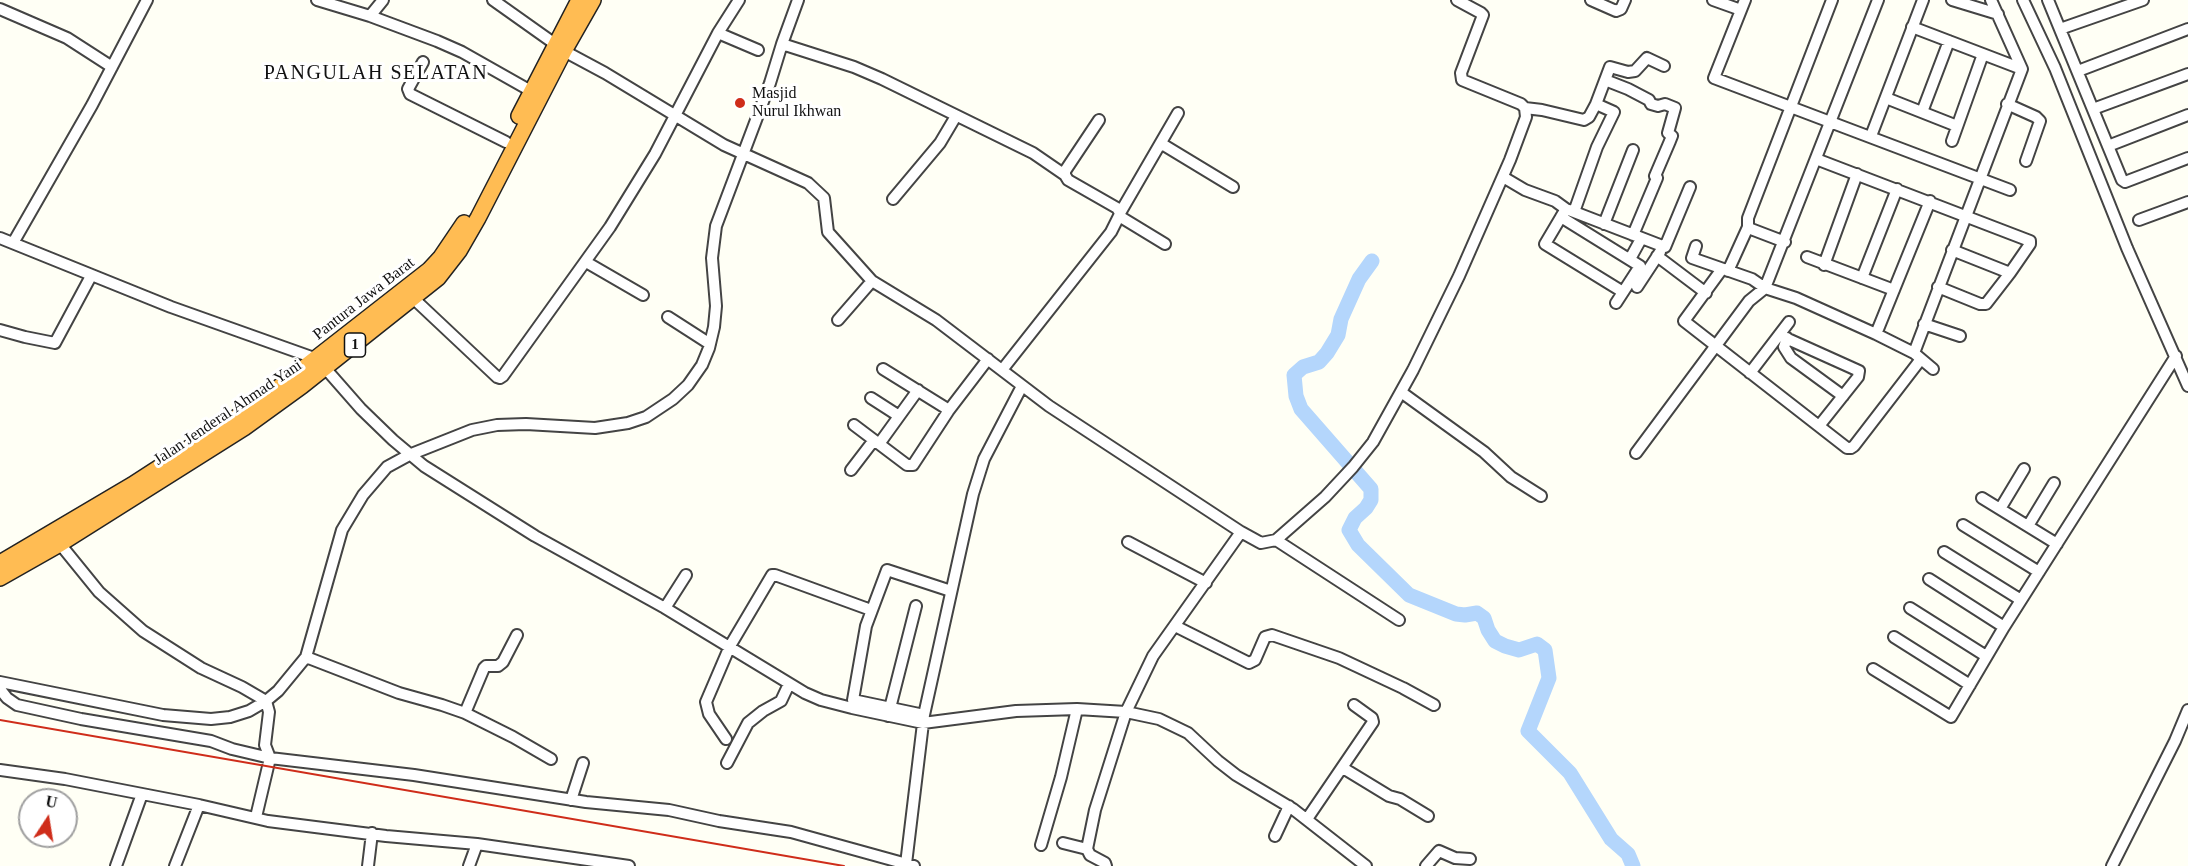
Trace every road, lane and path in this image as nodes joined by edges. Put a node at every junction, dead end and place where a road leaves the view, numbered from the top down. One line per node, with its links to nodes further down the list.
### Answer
1 (147, 0): 36 (street)
2 (317, 0): 24 (street)
3 (383, 0): 24 (street)
4 (493, 0): 31 (street)
5 (579, 0): 31 (highway, Pantura Jawa Barat / 1)
6 (593, 0): 31 (highway, Jalan Jenderal Ahmad Yani / 1)
7 (739, 0): 28 (street)
8 (798, 0): 30 (street)
9 (1456, 0): 46 (street)
10 (1591, 0): 11 (street)
11 (1625, 0)
12 (1713, 0): 21 (street)
13 (1832, 0): 45 (street)
14 (1878, 0): 54 (street)
15 (1923, 0): 25 (street)
16 (1952, 0): 23 (street)
17 (1991, 0): 23 (street)
18 (2023, 0): 57 (street)
19 (2048, 0): 26 (street)
20 (2143, 0): 26 (street)
21 (1743, 5): 45 (street)
22 (0, 9): 36 (street)
23 (1998, 14): 37 (street)
24 (370, 16): 41 (street)
25 (1912, 27): 29 (street); 42 (street)
26 (2060, 29): 38 (street)
27 (2188, 29): 38 (street)
28 (718, 33): 32 (street); 50 (street)
29 (1948, 41): 33 (street); 48 (street)
30 (782, 44): 52 (street); 63 (street)
31 (560, 48): 41 (highway, Pantura Jawa Barat / 1); 50 (street); 107 (highway, Jalan Jenderal Ahmad Yani / 1)
32 (758, 50)
33 (1983, 54): 37 (street); 55 (street)
34 (423, 62): 59 (street)
35 (1664, 66): 40 (street)
36 (112, 67): 87 (street)
37 (2022, 69): 44 (street)
38 (2078, 70): 47 (street)
39 (2188, 74): 47 (street)
40 (1605, 80): 43 (street); 84 (street)
41 (531, 91): 59 (highway, Pantura Jawa Barat / 1)
42 (1886, 98): 48 (street); 56 (street)
43 (1596, 104): 46 (street); 78 (street)
44 (2007, 104): 66 (street); 70 (street)
45 (1791, 107): 54 (street); 83 (street)
46 (1525, 108): 69 (street)
47 (2093, 109): 57 (street)
48 (1922, 112): 55 (street)
49 (1178, 113): 60 (street)
50 (674, 114): 63 (street); 93 (street)
51 (2188, 115): 61 (street)
52 (956, 116): 68 (street); 75 (street)
53 (1098, 120): 68 (street)
54 (1831, 121): 56 (street); 65 (street)
55 (1957, 126): 58 (street)
56 (1871, 136): 70 (street)
57 (2092, 138): 61 (street); 120 (street)
58 (1952, 141)
59 (506, 142): 122 (highway, Pantura Jawa Barat / 1)
60 (1162, 144): 71 (street); 79 (street)
61 (2108, 146): 64 (street)
62 (1633, 150): 82 (street)
63 (743, 153): 99 (street); 117 (street)
64 (2188, 158)
65 (1816, 159): 67 (street); 86 (street)
66 (2026, 161)
67 (1857, 174): 73 (street); 94 (street)
68 (1065, 176): 79 (street)
69 (1503, 177): 78 (street); 130 (street)
70 (1980, 178): 74 (street); 80 (street)
71 (1233, 187)
72 (1690, 187): 84 (street)
73 (1897, 189): 76 (street); 98 (street)
74 (2010, 190)
75 (893, 199)
76 (1930, 201): 80 (street); 103 (street)
77 (2188, 202): 81 (street)
78 (1567, 212): 82 (street); 92 (street); 104 (street)
79 (1120, 214): 88 (street); 125 (street)
80 (1966, 214): 90 (street); 96 (street)
81 (2139, 220)
82 (1604, 224): 84 (street)
83 (1748, 227): 86 (street); 95 (street)
84 (1637, 237): 92 (street)
85 (0, 238): 87 (street)
86 (1785, 242): 102 (street)
87 (13, 243): 97 (street)
88 (1165, 244)
89 (1696, 246): 95 (street)
90 (1952, 250): 96 (street); 101 (street)
91 (1807, 257): 94 (street)
92 (1630, 259): 104 (street)
93 (586, 262): 106 (street); 107 (street)
94 (1824, 265): 98 (street)
95 (1725, 270): 102 (street); 105 (street)
96 (2010, 273): 101 (street)
97 (91, 276): 113 (street); 122 (street)
98 (1862, 278): 103 (street)
99 (872, 281): 110 (street); 121 (street)
100 (1637, 287): 105 (street)
101 (1938, 287): 112 (street)
102 (1766, 288): 114 (street); 118 (street)
103 (1894, 290): 114 (street)
104 (1623, 292): 108 (street)
105 (1706, 292): 118 (street)
106 (643, 295)
107 (414, 298): 122 (highway, Jalan Jenderal Ahmad Yani / 1)
108 (1616, 303)
109 (668, 318): 117 (street)
110 (838, 320)
111 (1789, 322): 115 (street)
112 (1924, 324): 116 (street); 119 (street)
113 (0, 330)
114 (1876, 334): 119 (street)
115 (1783, 336): 126 (street); 131 (street); 131 (street)
116 (1960, 336)
117 (710, 344): 139 (street)
118 (1716, 346): 126 (street); 138 (street)
119 (1917, 356): 124 (street); 136 (street)
120 (2176, 356): 128 (street); 152 (street)
121 (988, 358): 125 (street); 133 (street)
122 (321, 363): 139 (street); 151 (highway, Jalan Jenderal Ahmad Yani / 1); 154 (highway, Pantura Jawa Barat / 1)
123 (883, 369): 129 (street)
124 (1933, 369)
125 (1002, 370): 127 (street)
126 (1750, 373): 136 (street)
127 (1022, 386): 148 (street); 160 (street)
128 (2188, 386)
129 (918, 390): 133 (street); 134 (street)
130 (1401, 392): 143 (street); 149 (street)
131 (1843, 396): 136 (street)
132 (871, 398): 134 (street)
133 (949, 410): 137 (street)
134 (899, 416): 137 (street)
135 (854, 425): 137 (street)
136 (1819, 426)
137 (877, 442): 141 (street)
138 (1636, 453)
139 (409, 455): 163 (street); 173 (street)
140 (2024, 469): 145 (street)
141 (851, 470)
142 (2054, 483): 147 (street)
143 (1541, 496)
144 (1982, 498): 145 (street)
145 (2000, 509): 147 (street)
146 (1963, 525): 155 (street)
147 (2028, 526): 152 (street)
148 (1241, 532): 149 (street); 159 (street)
149 (1276, 540): 166 (street)
150 (1128, 542): 159 (street)
151 (60, 544): 157 (highway, Jalan Jenderal Ahmad Yani / 1); 179 (street)
152 (2056, 544): 155 (street)
153 (1944, 552): 161 (street)
154 (0, 563)
155 (2039, 572): 161 (street)
156 (686, 575): 163 (street)
157 (0, 578)
158 (1929, 579): 168 (street)
159 (1206, 583): 167 (street)
160 (951, 591): 165 (street); 188 (street)
161 (2021, 600): 168 (street)
162 (916, 606): 185 (street)
163 (665, 608): 171 (street)
164 (1910, 608): 172 (street)
165 (871, 610): 171 (street); 180 (street)
166 (1399, 620)
167 (1175, 626): 182 (street); 186 (street)
168 (2004, 627): 172 (street)
169 (518, 635): 187 (street)
170 (1894, 638): 177 (street)
171 (730, 646): 176 (street); 189 (street)
172 (1986, 656): 177 (street)
173 (306, 657): 179 (street); 187 (street)
174 (1873, 669): 177 (street)
175 (0, 682): 179 (street)
176 (789, 684): 180 (street); 193 (street)
177 (1970, 685)
178 (0, 689): 190 (street)
179 (266, 701): 190 (street)
180 (853, 704): 185 (street)
181 (1354, 705): 194 (street)
182 (1434, 705)
183 (1077, 709): 186 (street); 188 (street); 207 (street)
184 (2188, 710): 219 (street)
185 (889, 712): 188 (street)
186 (1126, 712): 199 (street); 208 (street)
187 (465, 714): 191 (street)
188 (923, 719): 210 (street)
189 (726, 740)
190 (270, 758): 197 (street); 201 (street)
191 (551, 759)
192 (583, 763): 197 (street)
193 (727, 763)
194 (1342, 768): 200 (street); 202 (street)
195 (0, 770): 196 (street)
196 (142, 794): 198 (street); 211 (street)
197 (571, 800): 210 (street)
198 (199, 804): 201 (street); 212 (street)
199 (1289, 806): 202 (street); 204 (street)
200 (1428, 816)
201 (256, 817): 203 (street)
202 (1307, 819): 217 (street)
203 (372, 833): 206 (street); 213 (street)
204 (1275, 836)
205 (1063, 843): 208 (street)
206 (477, 844): 214 (street); 215 (street)
207 (1041, 844)
208 (1088, 849): 216 (street)
209 (1470, 859): 218 (street)
210 (910, 865)
211 (116, 866)
212 (175, 866)
213 (368, 866)
214 (469, 866)
215 (629, 866)
216 (1108, 866)
217 (1366, 866)
218 (1426, 866)
219 (2112, 866)

